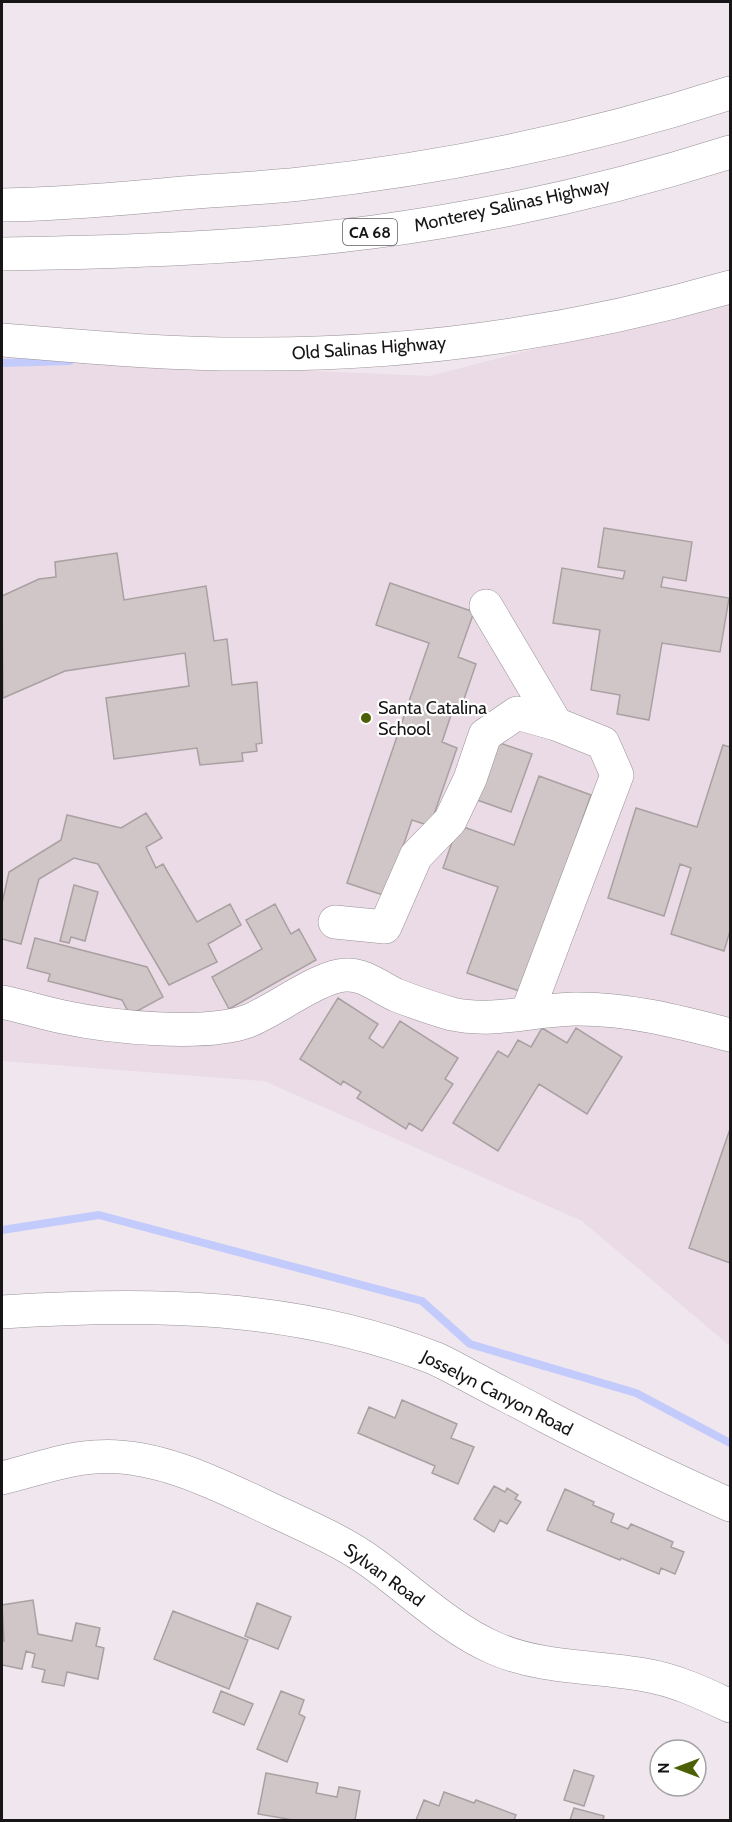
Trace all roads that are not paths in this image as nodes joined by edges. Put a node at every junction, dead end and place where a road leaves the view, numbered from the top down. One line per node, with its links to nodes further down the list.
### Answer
1 (730, 93): 4 (main road)
2 (730, 152): 6 (main road, Monterey Salinas Highway / CA 68)
3 (2, 187): 4 (main road)
4 (184, 193): 5 (main road)
5 (2, 205)
6 (2, 254)
7 (730, 287): 8 (main road, Old Salinas Highway)
8 (2, 340)
9 (486, 606): 10 (main road)
10 (556, 724): 11 (main road); 15 (main road)
11 (335, 922)
12 (2, 988): 14 (main road)
13 (2, 1002): 14 (main road)
14 (42, 1012): 15 (main road)
15 (527, 1013): 16 (main road)
16 (730, 1035)
17 (2, 1312): 19 (main road, Josselyn Canyon Road)
18 (2, 1478): 20 (main road, Sylvan Road)
19 (730, 1505)
20 (730, 1706)

